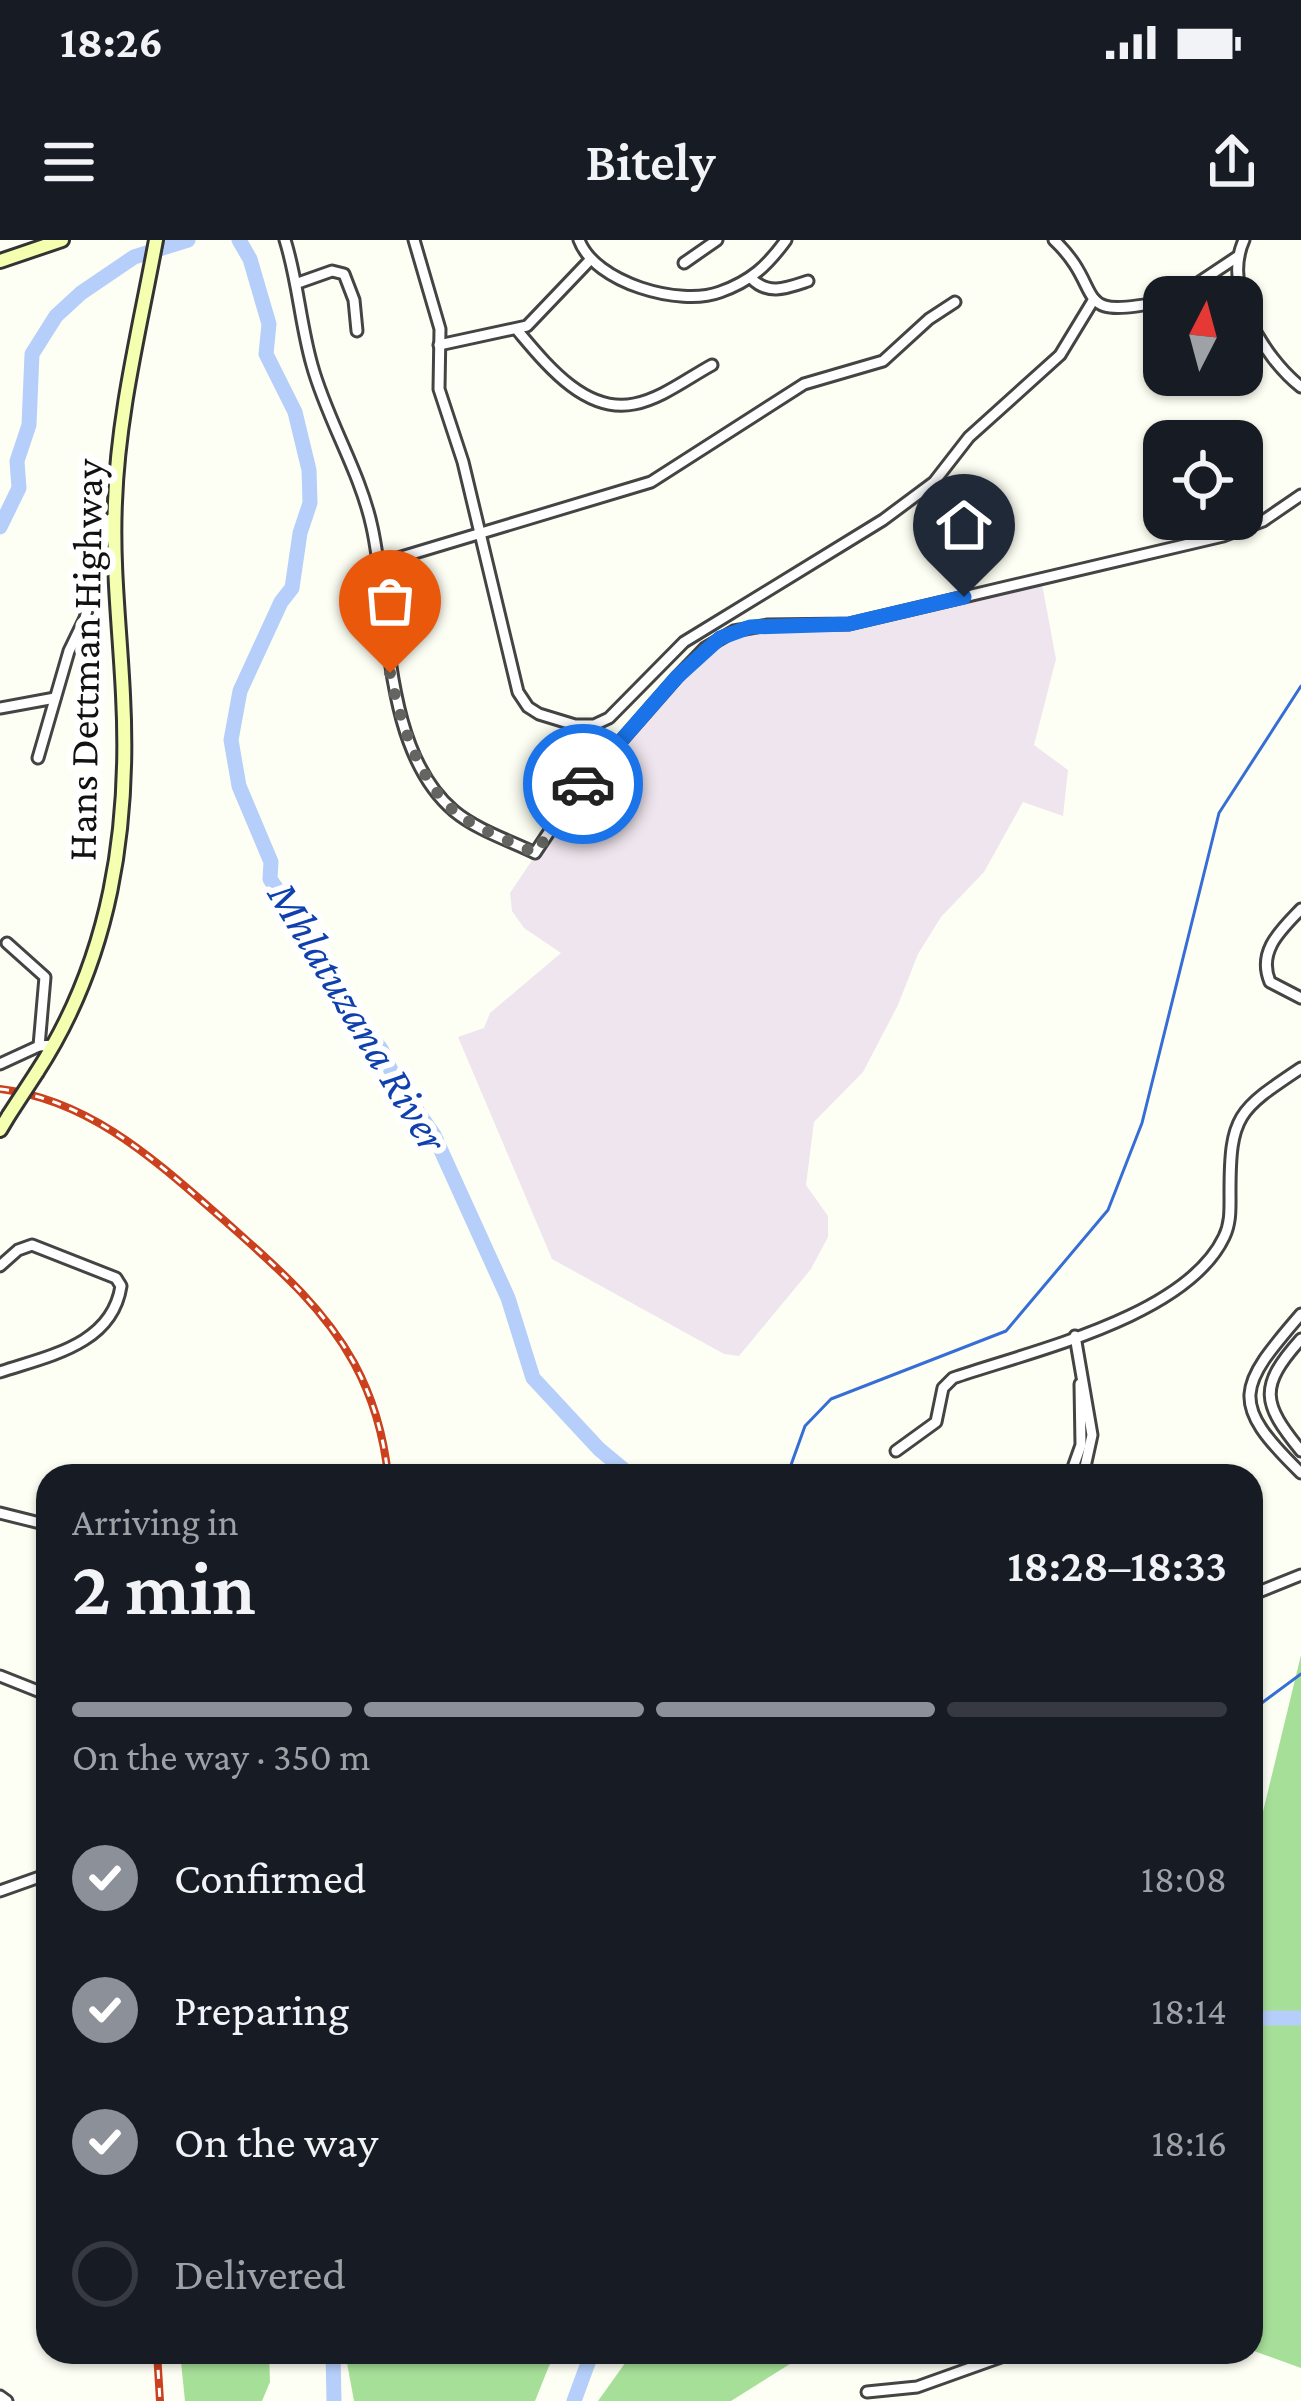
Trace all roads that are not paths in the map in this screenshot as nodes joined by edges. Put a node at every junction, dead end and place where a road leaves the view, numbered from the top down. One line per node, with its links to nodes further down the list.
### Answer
1 (62, 240): 12 (street)
2 (156, 240): 27 (street, Hans Dettman Highway)
3 (285, 240): 17 (street)
4 (415, 240): 23 (street)
5 (579, 240): 11 (street)
6 (717, 240): 13 (street)
7 (786, 240): 15 (street)
8 (1054, 240): 18 (street)
9 (1244, 240): 10 (street)
10 (1237, 256): 14 (street); 25 (street)
11 (590, 260): 15 (street); 22 (street)
12 (0, 261)
13 (684, 263)
14 (1208, 276)
15 (751, 278): 16 (street)
16 (808, 281)
17 (298, 283): 21 (street); 29 (street)
18 (1094, 299): 20 (street); 28 (street)
19 (955, 302): 28 (street)
20 (1143, 305)
21 (357, 331)
22 (518, 331): 23 (street); 24 (street)
23 (440, 345): 28 (street)
24 (712, 365)
25 (1301, 386)
26 (1301, 495): 29 (street)
27 (115, 502): 30 (street); 36 (street, Hans Dettman Highway)
28 (481, 534): 29 (street)
29 (378, 564)
30 (56, 698): 31 (street); 32 (street)
31 (0, 708)
32 (38, 758)
33 (1301, 909): 35 (street)
34 (8, 943): 37 (street)
35 (1301, 998)
36 (54, 1045): 37 (street); 40 (street, Hans Dettman Highway, bridge)
37 (39, 1046): 38 (street)
38 (0, 1064)
39 (1301, 1068): 43 (street)
40 (0, 1130)
41 (0, 1266): 45 (street)
42 (1301, 1314): 50 (street)
43 (1073, 1336): 46 (street); 48 (street); 49 (street)
44 (1301, 1339): 47 (street)
45 (0, 1372)
46 (896, 1451)
47 (1301, 1451)
48 (1074, 1464)
49 (1086, 1464)
50 (1301, 1473)
51 (0, 1514): 52 (street)
52 (36, 1522)
53 (1301, 1575): 54 (street)
54 (1263, 1590)
55 (0, 1676): 56 (street)
56 (36, 1690)
57 (36, 1878): 58 (street)
58 (0, 1891)
59 (981, 2364): 60 (street)
60 (917, 2387): 61 (street); 62 (street)
61 (867, 2392)
62 (924, 2401)

